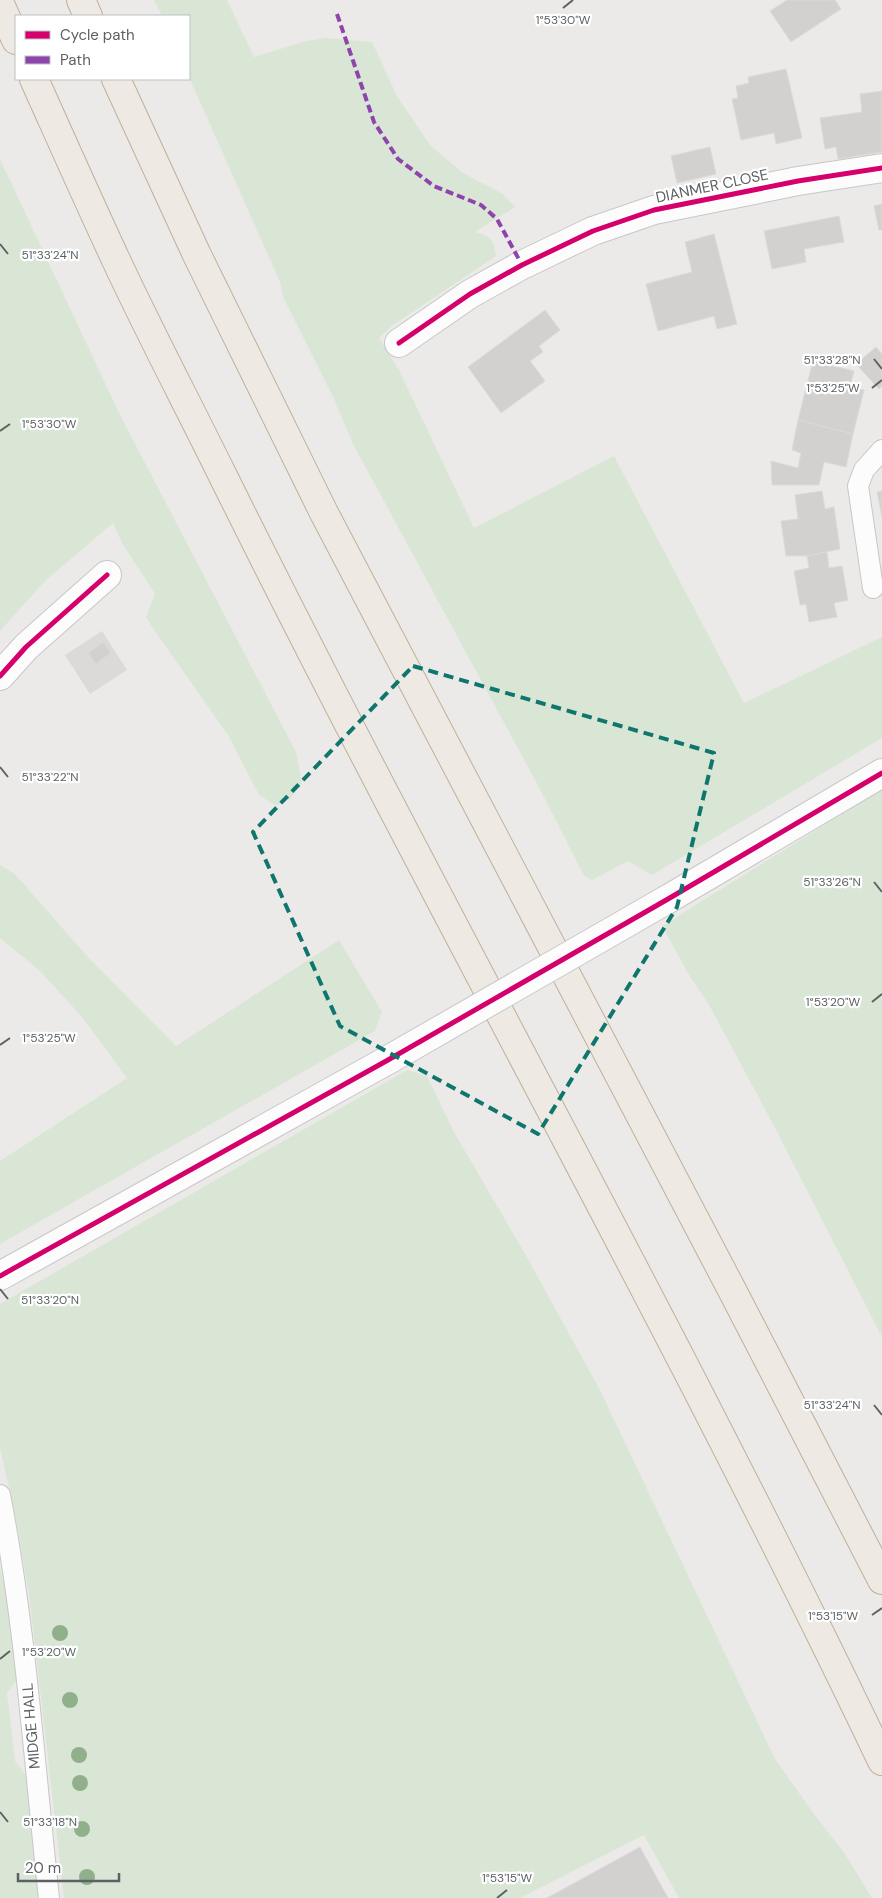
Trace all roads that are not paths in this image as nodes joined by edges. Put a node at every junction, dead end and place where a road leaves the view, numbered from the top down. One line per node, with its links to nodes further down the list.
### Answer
1 (80, 0): 3 (highway)
2 (0, 4): 4 (highway)
3 (88, 15)
4 (15, 38)
5 (34, 80): 17 (highway)
6 (116, 80): 16 (highway)
7 (882, 168): 8 (street, DIANMER CLOSE)
8 (399, 343)
9 (882, 450): 11 (lane)
10 (107, 575): 12 (street)
11 (873, 588)
12 (0, 676)
13 (882, 773): 14 (street, bridge)
14 (0, 1276)
15 (0, 1495): 18 (lane, MIDGE HALL)
16 (882, 1580)
17 (882, 1761)
18 (49, 1898)

